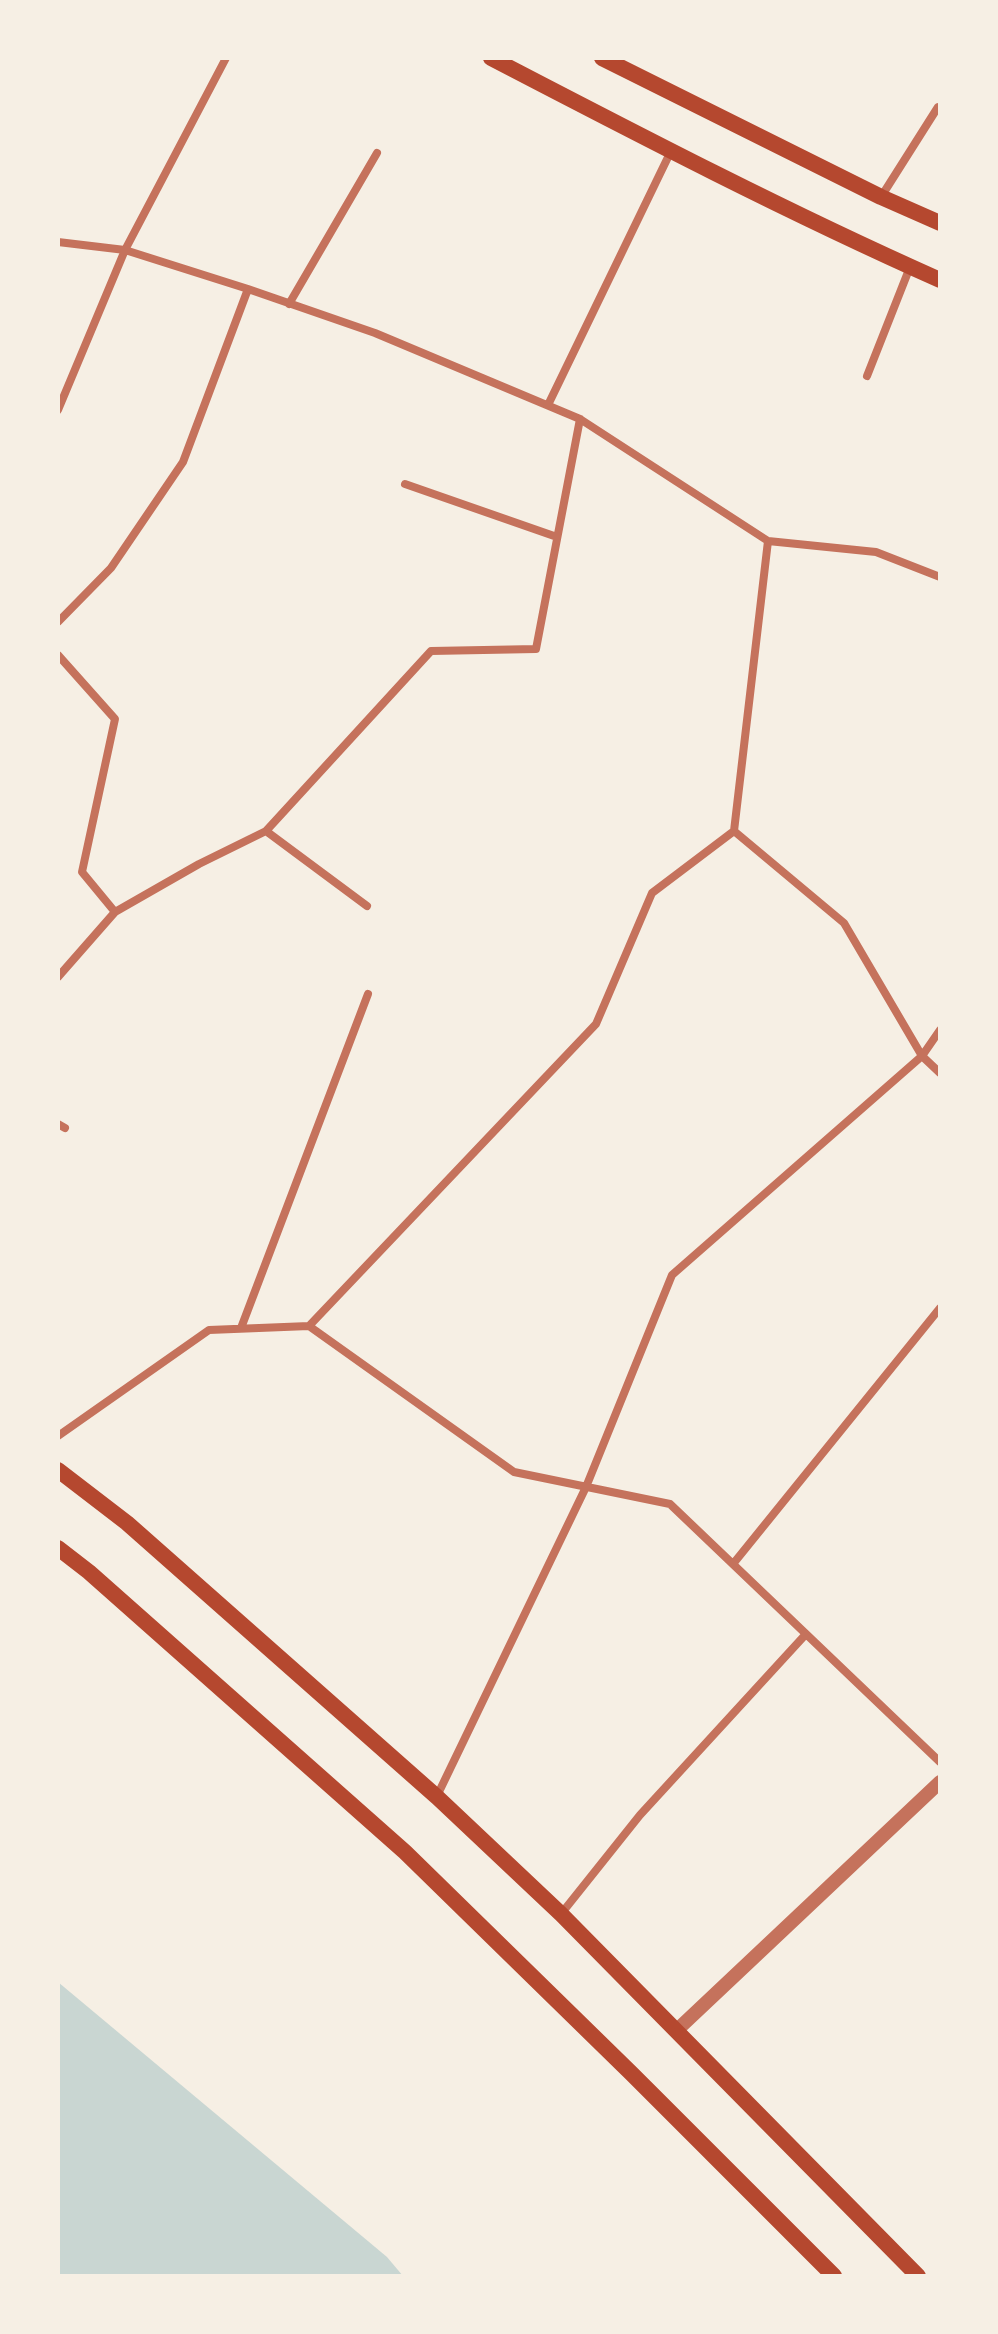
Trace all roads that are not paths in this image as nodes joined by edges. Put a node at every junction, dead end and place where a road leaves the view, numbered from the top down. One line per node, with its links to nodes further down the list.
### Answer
1 (226, 58): 10 (street)
2 (491, 58): 5 (main road)
3 (602, 58): 7 (main road)
4 (939, 106): 7 (street)
5 (671, 151): 11 (main road); 16 (street)
6 (377, 153): 14 (street)
7 (881, 197): 8 (main road)
8 (940, 223)
9 (58, 242): 10 (street)
10 (125, 250): 13 (street); 17 (street)
11 (910, 267): 12 (main road); 15 (street)
12 (940, 280)
13 (248, 289): 14 (street); 23 (street)
14 (289, 304): 16 (street)
15 (867, 376)
16 (548, 405): 18 (street)
17 (58, 410)
18 (580, 419): 20 (street); 21 (street)
19 (405, 484): 20 (street)
20 (557, 537): 25 (street)
21 (768, 541): 22 (street); 26 (street)
22 (940, 577)
23 (58, 622)
24 (58, 655): 28 (street)
25 (266, 831): 27 (street); 28 (street)
26 (734, 831): 32 (street); 35 (street)
27 (367, 906)
28 (115, 912): 29 (street)
29 (58, 977)
30 (368, 994): 36 (street)
31 (940, 1030): 32 (street)
32 (922, 1056): 33 (street); 39 (street)
33 (940, 1073)
34 (940, 1308): 41 (street)
35 (309, 1326): 36 (street); 39 (street)
36 (241, 1328): 37 (street)
37 (58, 1436)
38 (58, 1470): 45 (main road)
39 (586, 1487): 41 (street); 45 (street)
40 (58, 1548): 48 (main road)
41 (733, 1564): 42 (street)
42 (806, 1634): 43 (street); 46 (street)
43 (940, 1762)
44 (940, 1782): 47 (street)
45 (437, 1797): 46 (main road)
46 (561, 1914): 47 (main road)
47 (677, 2030): 49 (main road)
48 (834, 2276)
49 (918, 2276)

